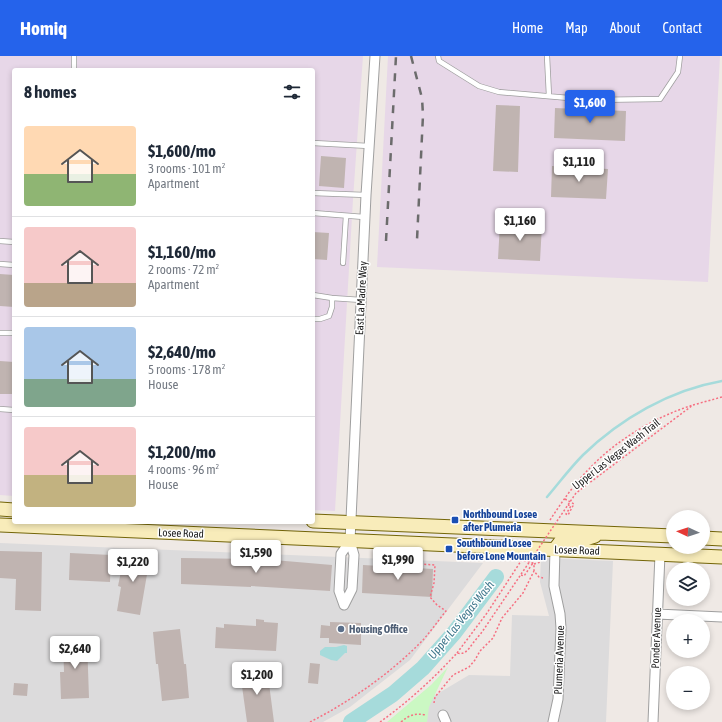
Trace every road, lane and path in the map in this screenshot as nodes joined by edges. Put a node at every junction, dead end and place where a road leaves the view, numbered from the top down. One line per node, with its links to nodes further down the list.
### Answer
1 (74, 56): 6 (lane)
2 (375, 56): 9 (street, East La Madre Way)
3 (438, 56): 7 (lane)
4 (547, 56): 7 (lane)
5 (680, 56): 7 (lane)
6 (74, 68)
7 (549, 96)
8 (315, 143): 9 (lane)
9 (369, 146): 11 (street, East La Madre Way)
10 (315, 193): 11 (lane)
11 (366, 195): 14 (street, East La Madre Way)
12 (315, 213): 13 (lane)
13 (346, 216): 14 (lane); 17 (lane)
14 (364, 217): 22 (street, East La Madre Way)
15 (0, 241): 16 (lane)
16 (12, 242)
17 (343, 263)
18 (0, 264): 19 (lane)
19 (12, 265)
20 (315, 295): 21 (lane)
21 (332, 298): 22 (lane); 23 (lane)
22 (361, 300): 36 (street, East La Madre Way)
23 (315, 319)
24 (0, 332): 25 (lane)
25 (12, 333)
26 (722, 397): 27 (path, Upper Las Vegas Wash Trail)
27 (693, 405): 30 (path); 31 (path, Upper Las Vegas Wash Trail, bridge)
28 (0, 409): 29 (lane)
29 (12, 410)
30 (565, 498): 31 (path); 35 (path)
31 (568, 505): 54 (path, Upper Las Vegas Wash Trail, bridge)
32 (0, 509): 33 (main road)
33 (12, 510)
34 (315, 521): 36 (main road, Losee Road)
35 (549, 521)
36 (350, 522): 38 (main road, Losee Road); 42 (street, East La Madre Way)
37 (0, 525): 42 (main road, Losee Road)
38 (608, 533): 39 (main road, Losee Road); 43 (main road)
39 (666, 536)
40 (710, 538): 41 (main road)
41 (722, 539)
42 (350, 541): 43 (main road, Losee Road); 52 (street, East La Madre Way); 53 (street, East La Madre Way)
43 (555, 550): 44 (main road, Losee Road); 64 (street, Plumeria Avenue)
44 (660, 554): 45 (main road, Losee Road); 56 (street, Ponder Avenue)
45 (722, 556)
46 (513, 557): 48 (path)
47 (378, 561): 61 (path)
48 (521, 561): 50 (path); 58 (path)
49 (541, 562): 50 (path)
50 (533, 564): 51 (path); 54 (path)
51 (534, 570): 55 (path); 59 (path)
52 (340, 573): 53 (lane); 53 (street, East La Madre Way)
53 (353, 573)
54 (521, 574): 58 (path, Upper Las Vegas Wash Trail, bridge)
55 (543, 578)
56 (657, 614): 57 (street); 65 (street, Ponder Avenue)
57 (722, 618)
58 (457, 654): 62 (path, Upper Las Vegas Wash Trail)
59 (434, 703)
60 (426, 716): 63 (path)
61 (310, 722)
62 (380, 722)
63 (401, 722)
64 (553, 722)
65 (653, 722)

